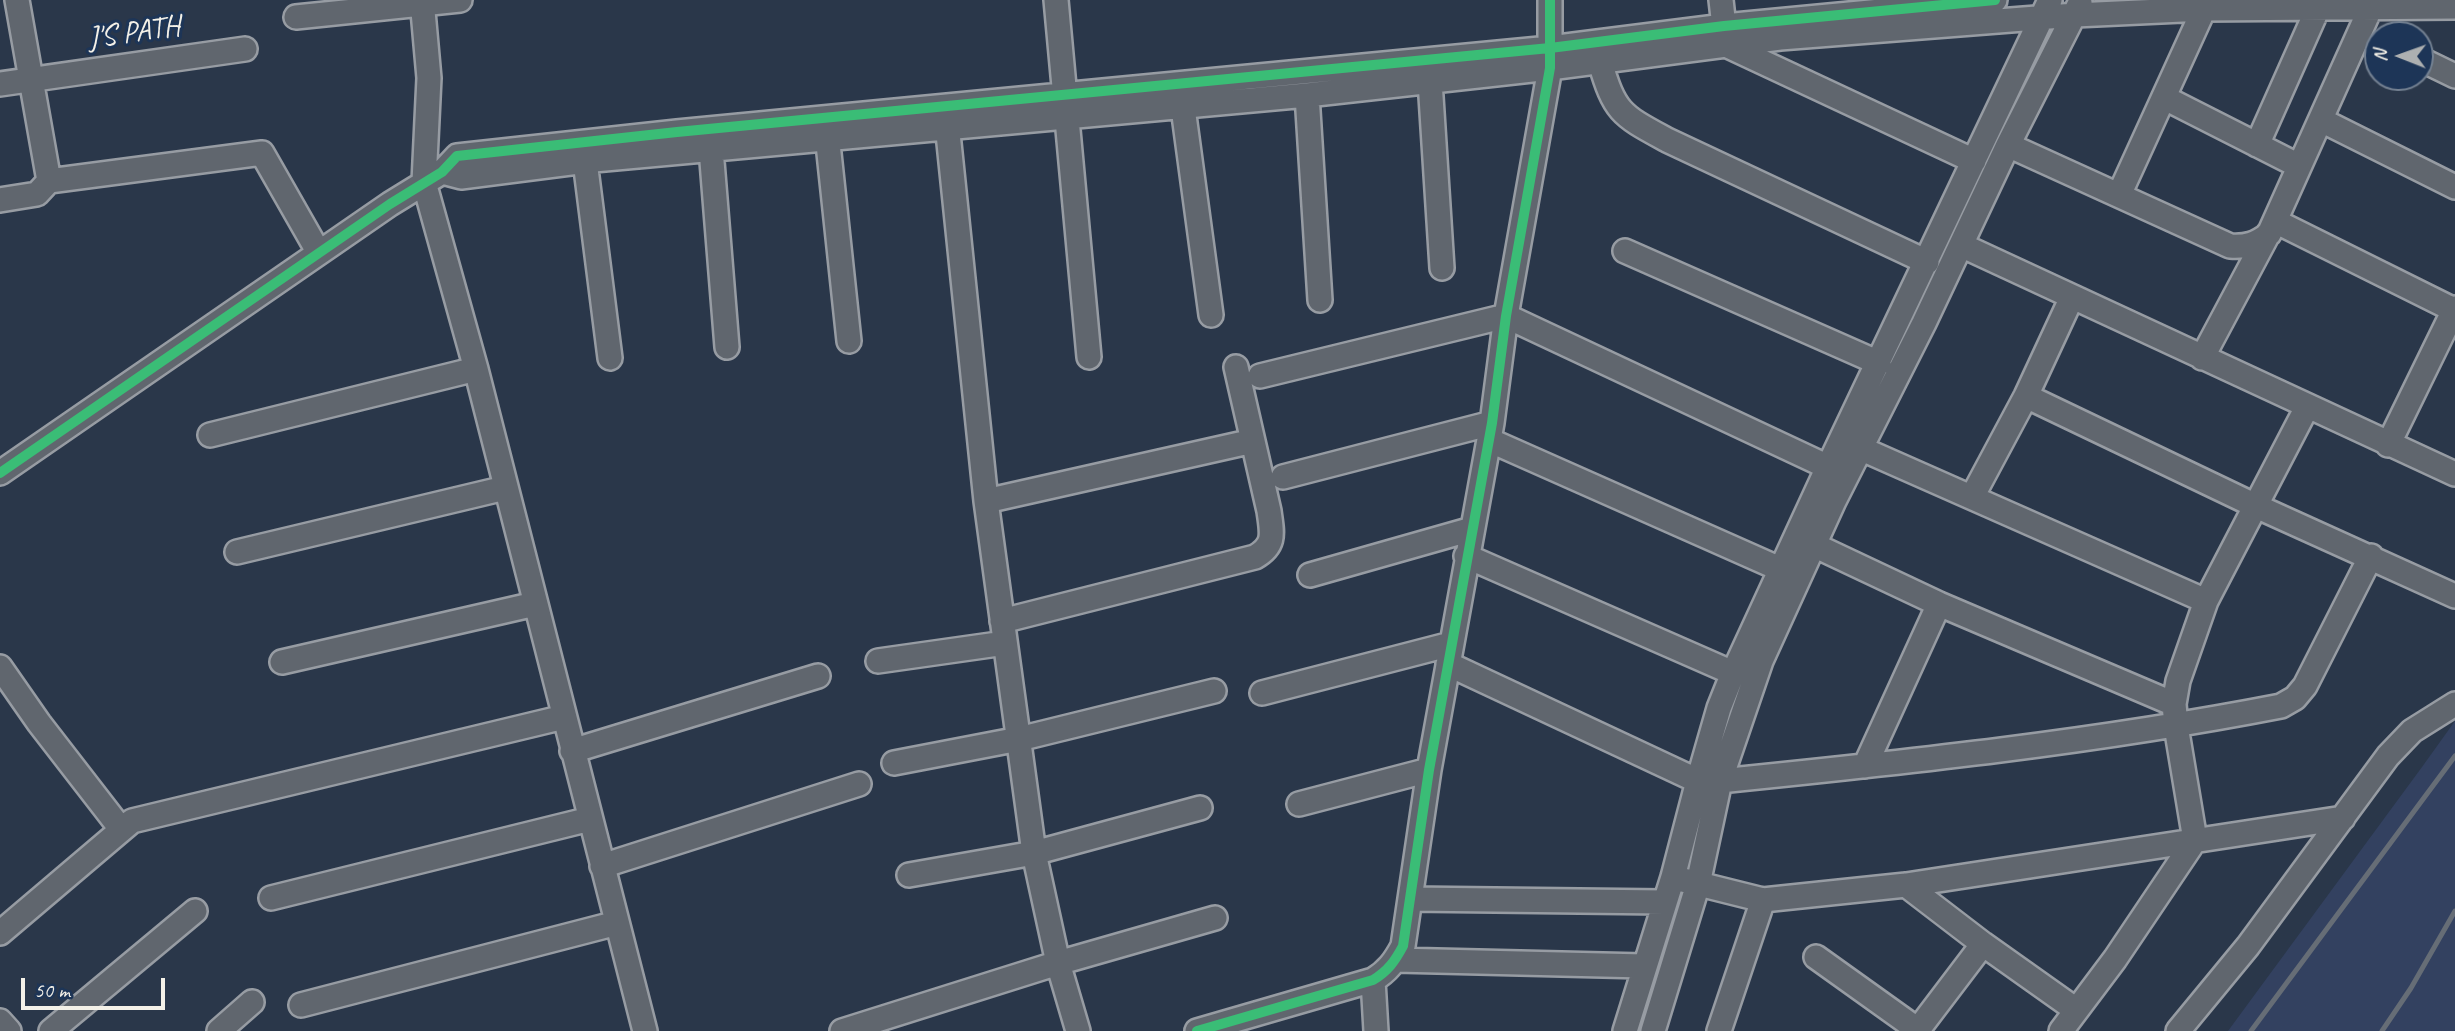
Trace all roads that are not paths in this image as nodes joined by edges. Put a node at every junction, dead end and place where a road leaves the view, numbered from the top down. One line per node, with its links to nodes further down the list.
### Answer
1 (460, 0): 6 (street)
2 (1056, 0): 30 (street)
3 (1550, 0): 20 (street)
4 (1721, 0): 17 (street)
5 (1995, 0): 7 (street)
6 (422, 2): 15 (street); 40 (street)
7 (1928, 3): 17 (street)
8 (2078, 7): 11 (street); 13 (street); 34 (street)
9 (2371, 7): 10 (street); 12 (street); 16 (street)
10 (2455, 7)
11 (2046, 8): 17 (street); 37 (street)
12 (2318, 8): 13 (street); 35 (street)
13 (2204, 9): 29 (street)
14 (12, 12): 24 (street)
15 (296, 17)
16 (2370, 21)
17 (1725, 36): 20 (street); 21 (street); 37 (street)
18 (2364, 45): 32 (street)
19 (245, 49): 24 (street, J'S PATH)
20 (1550, 58): 21 (street); 25 (street); 28 (street); 55 (street)
21 (1600, 62): 49 (street)
22 (2434, 66): 23 (street)
23 (2455, 76)
24 (32, 79): 26 (street, J'S PATH); 41 (street)
25 (1430, 81): 27 (street); 50 (street)
26 (0, 85)
27 (1307, 94): 28 (street); 52 (street)
28 (1181, 96): 30 (street); 54 (street)
29 (2165, 98): 35 (street); 43 (street)
30 (1066, 106): 31 (street); 59 (street)
31 (946, 118): 33 (street); 79 (street)
32 (2321, 120): 39 (street); 42 (street)
33 (827, 129): 36 (street); 40 (street); 56 (street)
34 (2008, 145): 43 (street); 46 (street)
35 (2257, 145): 39 (street)
36 (711, 149): 38 (street); 57 (street)
37 (1974, 161): 49 (street)
38 (585, 162): 40 (street); 60 (street)
39 (2299, 166): 45 (street)
40 (433, 177): 48 (street); 64 (street)
41 (49, 181): 44 (street); 48 (street)
42 (2455, 187)
43 (2119, 195): 45 (street)
44 (0, 200)
45 (2272, 227): 53 (street); 61 (street)
46 (1961, 245): 51 (street); 72 (street)
47 (1625, 251): 62 (street)
48 (319, 253): 74 (street)
49 (1927, 262): 62 (street)
50 (1442, 268)
51 (2072, 297): 61 (street); 66 (street)
52 (1320, 300)
53 (2455, 309): 58 (street)
54 (1211, 315)
55 (1506, 316): 65 (street); 68 (street); 73 (street)
56 (849, 341)
57 (727, 347)
58 (2446, 351): 71 (street)
59 (1089, 357)
60 (610, 358)
61 (2202, 358): 67 (street)
62 (1879, 363): 73 (street)
63 (1236, 367): 70 (street)
64 (476, 369): 69 (street); 77 (street)
65 (1260, 376)
66 (2026, 396): 78 (street); 80 (street)
67 (2307, 407): 71 (street); 80 (street)
68 (1491, 431): 76 (street); 81 (street); 86 (street)
69 (210, 435)
70 (1253, 442): 79 (street); 92 (street)
71 (2388, 445): 75 (street)
72 (1862, 449): 78 (street); 82 (street)
73 (1828, 467): 86 (street)
74 (0, 473)
75 (2455, 474)
76 (1283, 477)
77 (505, 488): 83 (street); 90 (street)
78 (1972, 497): 89 (street)
79 (986, 501): 92 (street)
80 (2256, 506): 85 (street); 89 (street)
81 (1472, 529): 84 (street); 87 (street)
82 (1816, 545): 91 (street); 109 (street)
83 (237, 552)
84 (1466, 556): 93 (street); 97 (street)
85 (2371, 556): 88 (street); 102 (street)
86 (1780, 569): 97 (street)
87 (1310, 575)
88 (2455, 596)
89 (2206, 601): 102 (street)
90 (535, 604): 95 (street); 103 (street)
91 (1939, 604): 102 (street); 107 (street)
92 (1004, 632): 94 (street); 104 (street)
93 (1450, 654): 100 (street); 108 (street); 109 (street)
94 (878, 661)
95 (282, 662)
96 (0, 667): 115 (street)
97 (1732, 673): 109 (street)
98 (818, 676): 105 (street)
99 (1213, 691): 104 (street)
100 (1262, 693)
101 (2455, 704): 113 (street)
102 (2175, 715): 107 (street); 116 (street)
103 (564, 717): 105 (street); 115 (street)
104 (1019, 739): 106 (street); 117 (street)
105 (572, 751): 114 (street)
106 (894, 763)
107 (1865, 766): 109 (street)
108 (1429, 770): 111 (street); 124 (street)
109 (1709, 781): 120 (street); 121 (street)
110 (859, 784): 118 (street)
111 (1299, 804)
112 (1200, 808): 117 (street)
113 (2343, 818): 116 (street); 155 (street)
114 (590, 819): 118 (street); 123 (street)
115 (121, 829): 130 (street)
116 (2195, 840): 122 (street); 139 (street)
117 (1034, 853): 119 (street); 134 (street)
118 (601, 866): 129 (street)
119 (909, 875)
120 (1673, 877): 121 (street); 126 (street)
121 (1698, 884): 125 (street); 152 (street)
122 (1906, 885): 125 (street); 131 (street)
123 (271, 898)
124 (1410, 899): 126 (street); 133 (street)
125 (1763, 900): 153 (street)
126 (1664, 902): 135 (street)
127 (195, 911): 144 (street)
128 (1215, 918): 134 (street)
129 (617, 923): 138 (street); 146 (street)
130 (0, 933)
131 (1983, 944): 139 (street); 142 (street)
132 (1816, 957): 142 (street)
133 (1396, 960): 135 (street); 136 (street)
134 (1058, 964): 147 (street); 148 (street)
135 (1644, 966): 151 (street)
136 (1373, 980): 141 (street); 150 (street)
137 (252, 1002): 145 (street)
138 (301, 1005)
139 (2076, 1010): 154 (street)
140 (0, 1021): 143 (street)
141 (1268, 1021): 149 (street)
142 (1917, 1030)
143 (9, 1031)
144 (51, 1031)
145 (219, 1031)
146 (645, 1031)
147 (842, 1031)
148 (1078, 1031)
149 (1197, 1031)
150 (1376, 1031)
151 (1625, 1031)
152 (1653, 1031)
153 (1719, 1031)
154 (2061, 1031)
155 (2178, 1031)

